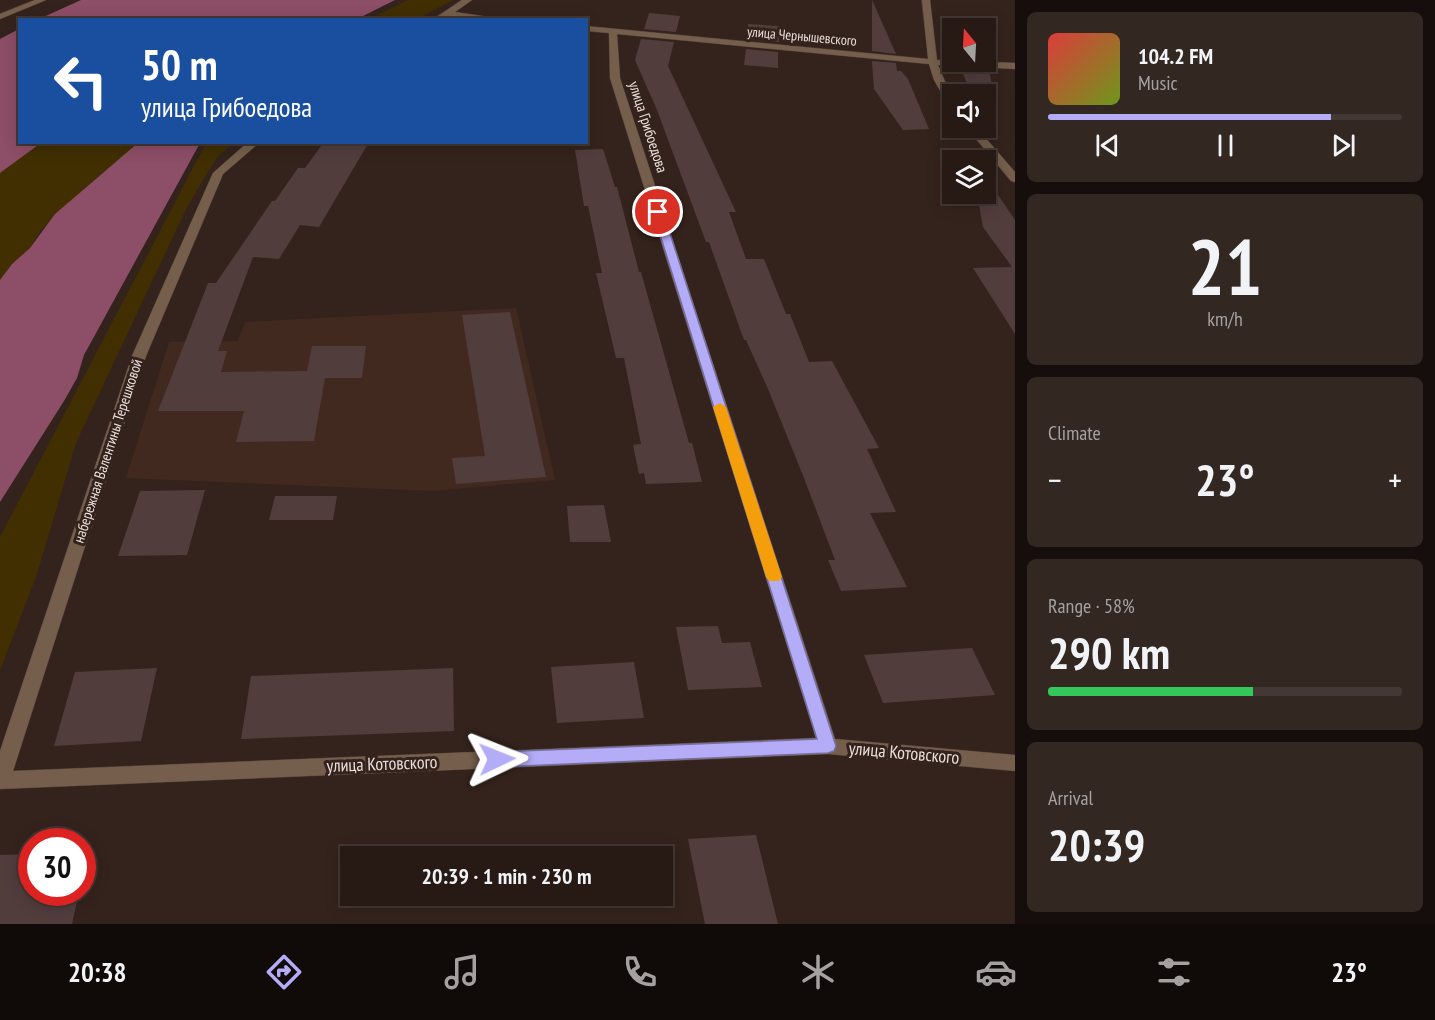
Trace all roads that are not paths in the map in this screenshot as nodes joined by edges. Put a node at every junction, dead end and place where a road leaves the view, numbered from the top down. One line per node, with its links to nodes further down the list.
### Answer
1 (42, 0): 5 (street)
2 (468, 0): 4 (street)
3 (926, 0): 10 (street)
4 (447, 13): 6 (street); 7 (street)
5 (0, 17)
6 (438, 18)
7 (488, 18)
8 (588, 28): 9 (street, улица Чернышевского)
9 (613, 31): 10 (street, улица Чернышевского); 16 (street, улица Грибоедова)
10 (931, 62): 11 (street, улица Чернышевского); 12 (street)
11 (1015, 66)
12 (942, 89)
13 (980, 138): 15 (street)
14 (253, 144): 18 (street, набережная Валентины Терешковой)
15 (1015, 179)
16 (828, 746): 17 (street, улица Котовского); 18 (street, улица Котовского)
17 (1015, 763)
18 (0, 781)

